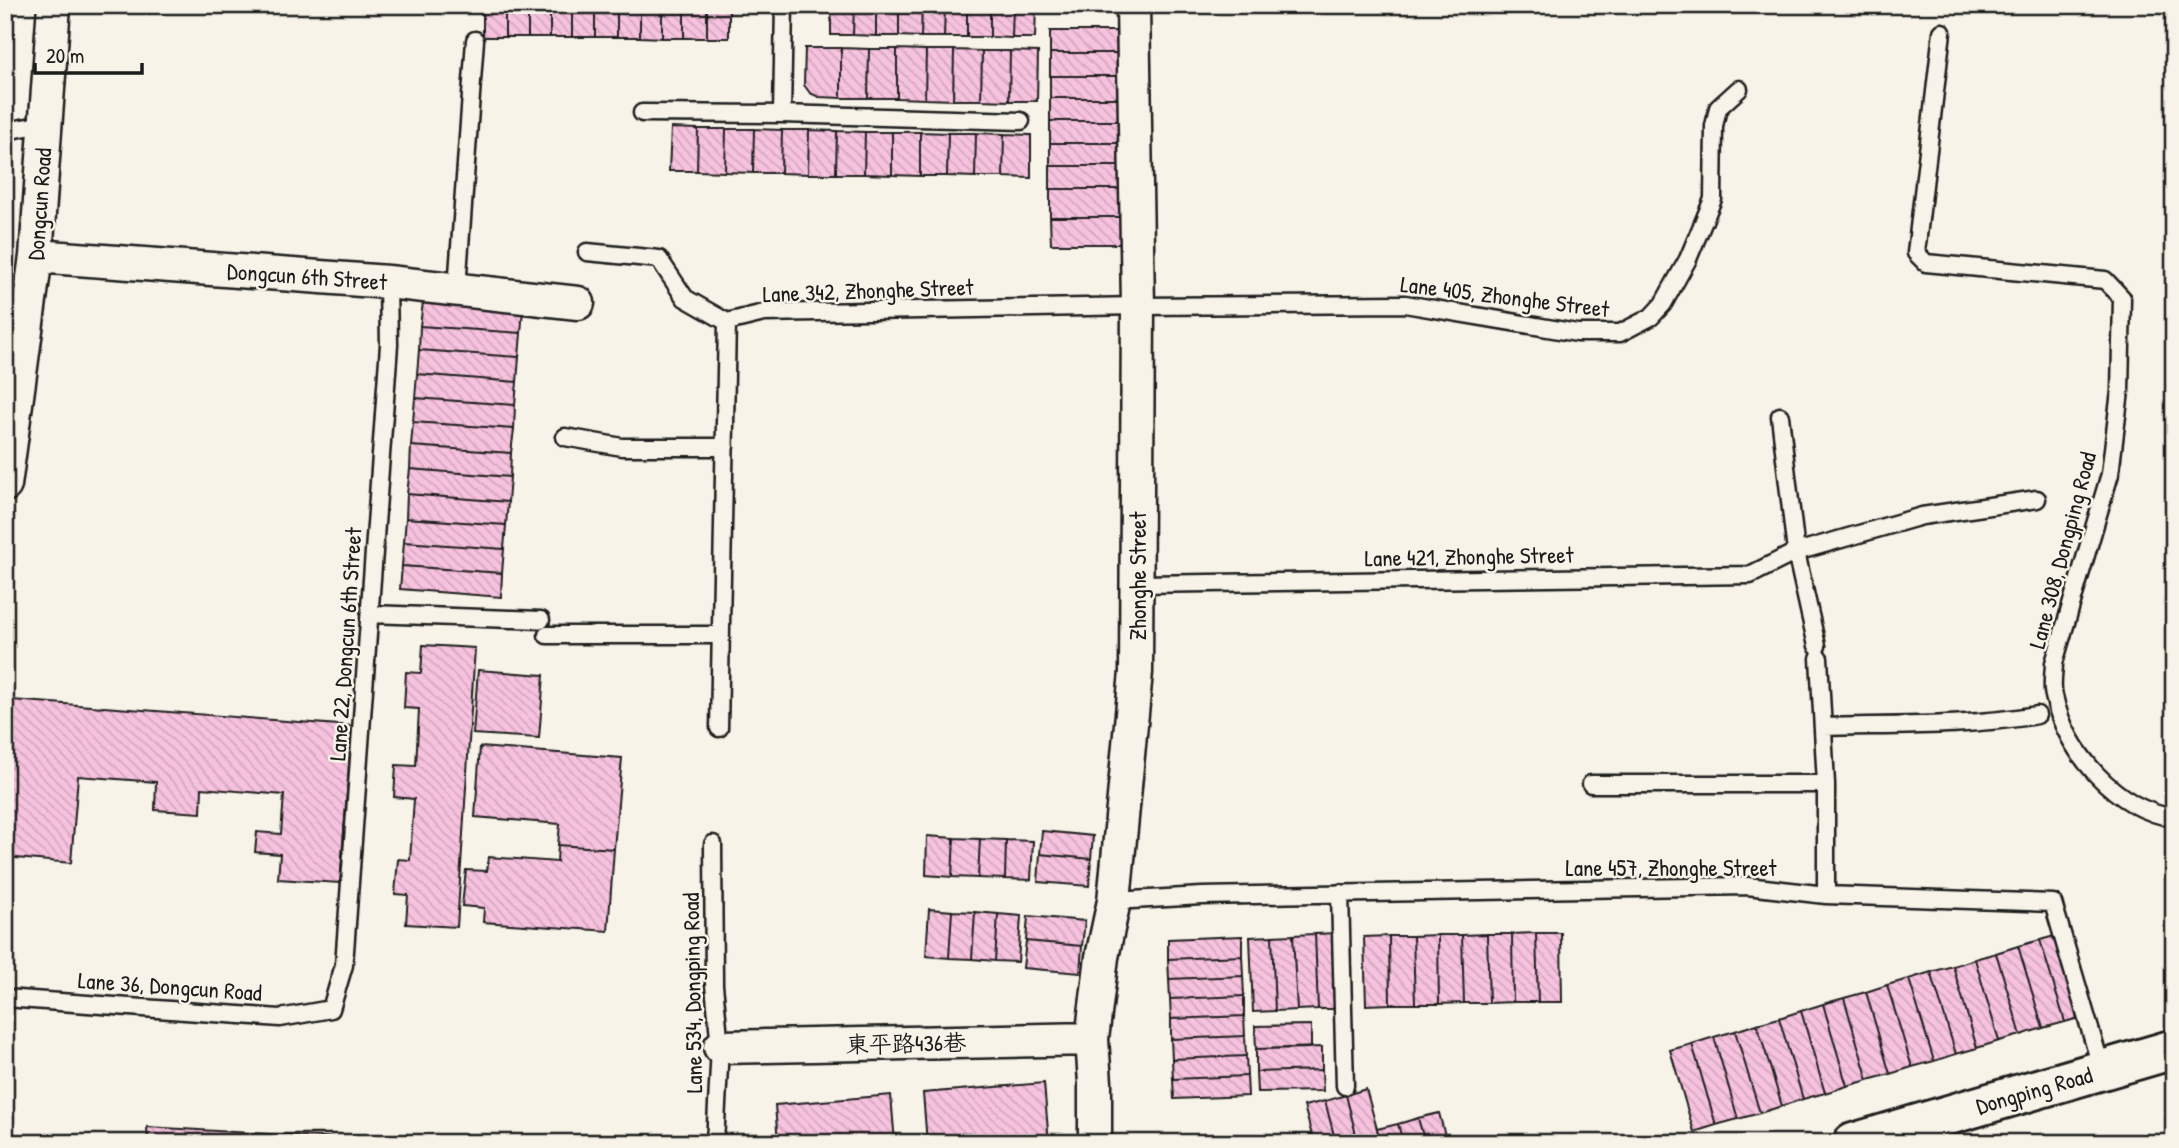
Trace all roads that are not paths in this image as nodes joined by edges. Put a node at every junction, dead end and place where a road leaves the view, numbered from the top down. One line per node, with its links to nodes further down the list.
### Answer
1 (54, 5): 10 (street, Dongcun Road)
2 (784, 5): 8 (lane)
3 (1133, 5): 17 (street, Zhonghe Street)
4 (1942, 32): 33 (lane, Lane 308, Dongping Road)
5 (475, 40): 15 (lane)
6 (1739, 89): 17 (lane, Lane 405, Zhonghe Street)
7 (642, 113): 8 (lane)
8 (782, 114): 9 (lane)
9 (1021, 121)
10 (44, 124): 11 (lane); 13 (street, Dongcun Road)
11 (5, 131)
12 (587, 251): 18 (lane)
13 (36, 256): 14 (street, Dongcun 6th Street); 22 (street, Dongcun Road)
14 (388, 282): 15 (street, Dongcun 6th Street); 26 (lane, Lane 22, Dongcun 6th Street)
15 (457, 288): 16 (street, Dongcun 6th Street)
16 (578, 303)
17 (1138, 306): 18 (lane, Lane 342, Zhonghe Street); 25 (street, Zhonghe Street)
18 (727, 322): 21 (lane)
19 (1780, 416): 24 (lane)
20 (565, 437): 21 (lane)
21 (725, 447): 27 (lane)
22 (5, 485)
23 (2037, 499): 24 (lane, Lane 421, Zhonghe Street)
24 (1796, 552): 25 (lane, Lane 421, Zhonghe Street); 29 (lane)
25 (1138, 584): 37 (street, Zhonghe Street)
26 (370, 614): 27 (lane); 39 (lane, Lane 22, Dongcun 6th Street)
27 (721, 635): 30 (lane)
28 (2037, 715): 29 (lane)
29 (1823, 727): 32 (lane)
30 (719, 728)
31 (1591, 784): 32 (lane)
32 (1826, 784): 36 (lane)
33 (2174, 818)
34 (713, 844): 41 (lane, Lane 534, Dongping Road)
35 (1340, 893): 36 (lane, Lane 457, Zhonghe Street); 37 (lane, Lane 457, Zhonghe Street); 44 (lane)
36 (1826, 895): 43 (lane, Lane 457, Zhonghe Street)
37 (1114, 901): 40 (street, Zhonghe Street)
38 (5, 998): 39 (lane, Lane 36, Dongcun Road)
39 (331, 1009)
40 (1092, 1039): 41 (street, 東平路436巷); 46 (street, Zhonghe Street)
41 (720, 1047): 45 (lane, Lane 534, Dongping Road)
42 (2174, 1049): 43 (main road, Dongping Road)
43 (2102, 1070): 47 (main road, Dongping Road)
44 (1345, 1086)
45 (715, 1143)
46 (1095, 1143)
47 (1853, 1143)

